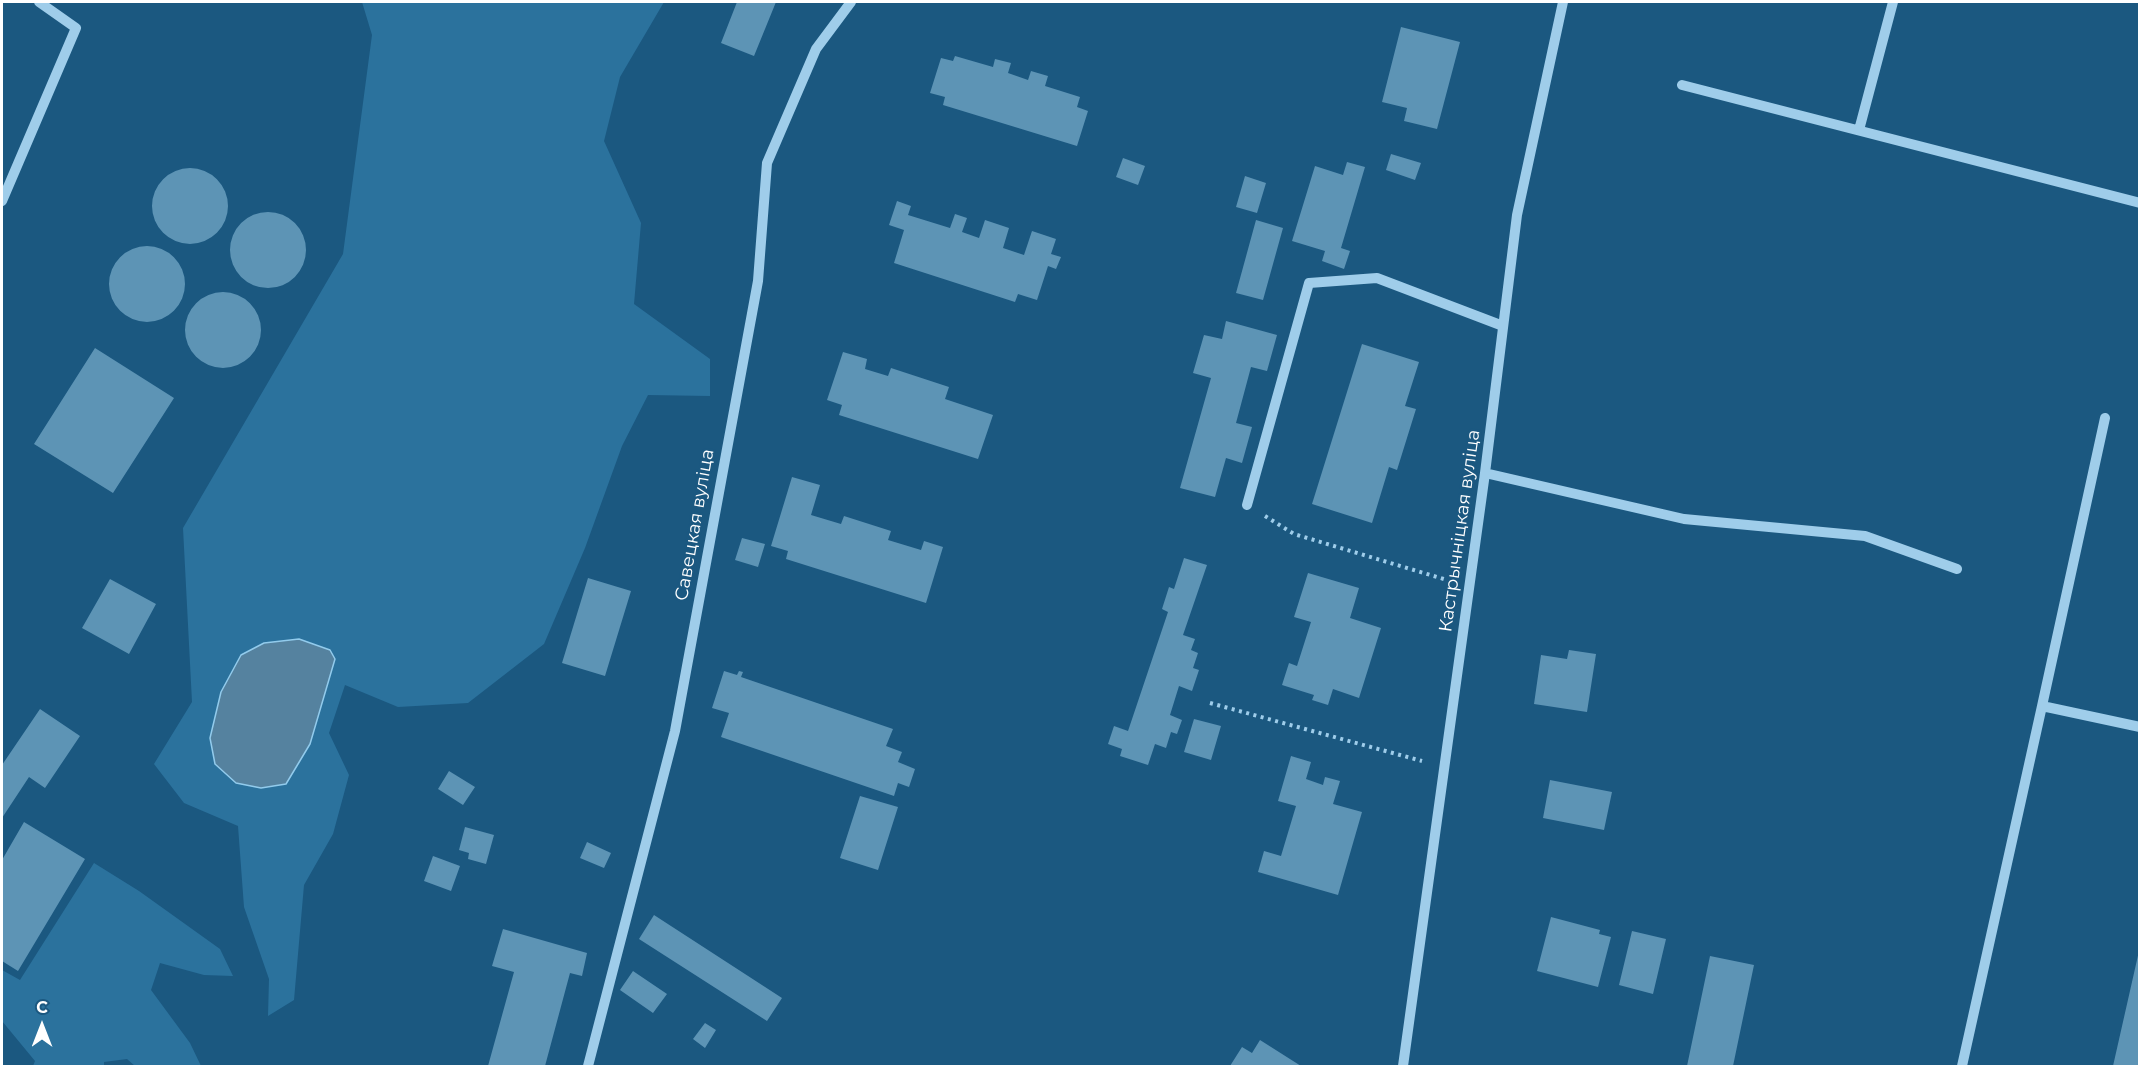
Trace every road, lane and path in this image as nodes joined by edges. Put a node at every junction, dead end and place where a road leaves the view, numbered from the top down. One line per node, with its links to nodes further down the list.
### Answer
1 (39, 2): 7 (street)
2 (851, 2): 19 (street, Савецкая вуліца)
3 (1563, 2): 9 (street, Кастрычніцкая вуліца)
4 (1893, 2): 6 (street)
5 (1682, 85): 6 (street)
6 (1859, 130): 8 (street)
7 (2, 201)
8 (2139, 202)
9 (1503, 326): 11 (street, Кастрычніцкая вуліца); 12 (street)
10 (2104, 418): 16 (street)
11 (1485, 472): 13 (street); 14 (street, Кастрычніцкая вуліца)
12 (1247, 505): 14 (path)
13 (1958, 569)
14 (1469, 587): 18 (street, Кастрычніцкая вуліца)
15 (1210, 703): 18 (path)
16 (2042, 706): 17 (street); 21 (street)
17 (2139, 727)
18 (1443, 767): 20 (street, Кастрычніцкая вуліца)
19 (588, 1066)
20 (1403, 1066)
21 (1962, 1066)

